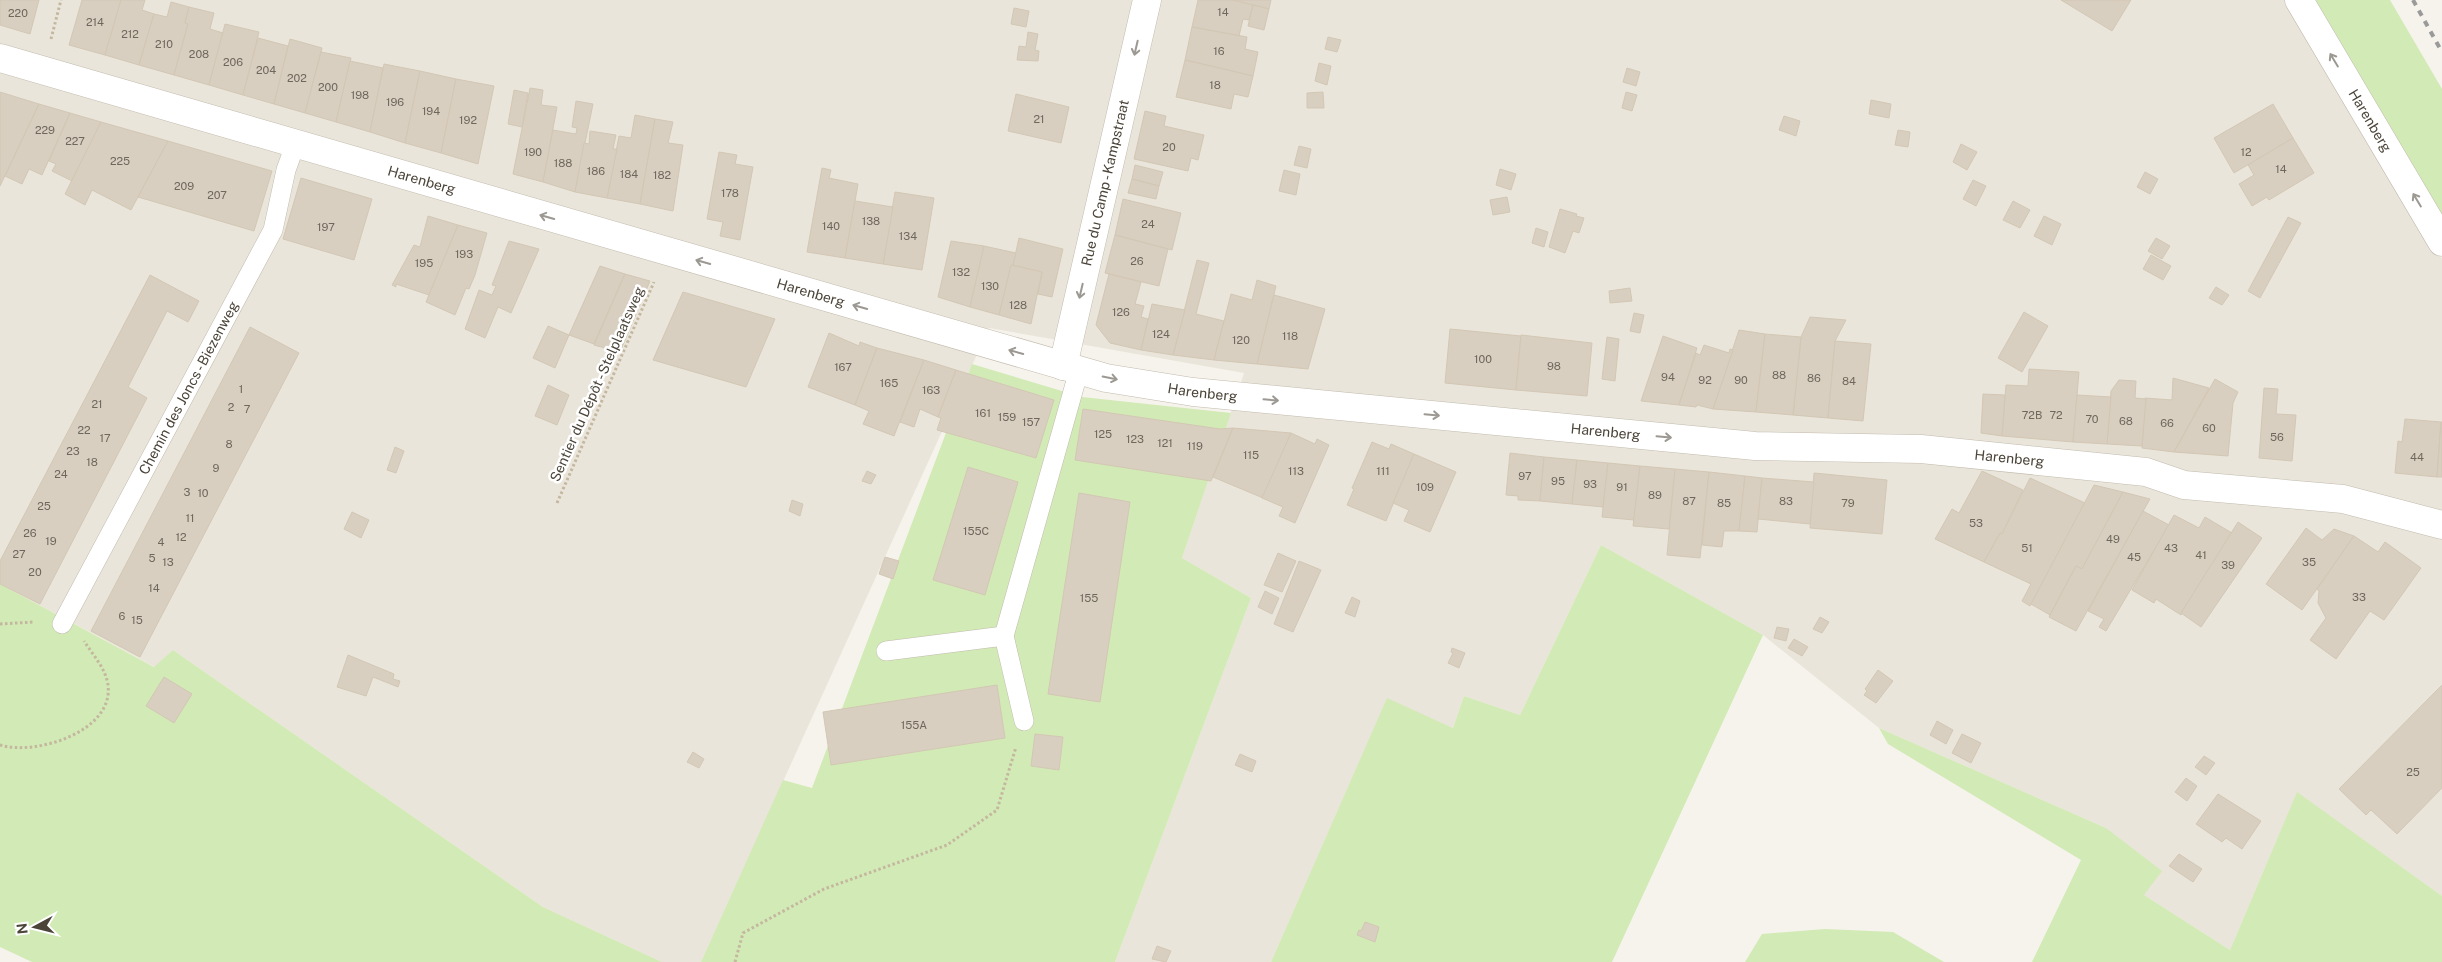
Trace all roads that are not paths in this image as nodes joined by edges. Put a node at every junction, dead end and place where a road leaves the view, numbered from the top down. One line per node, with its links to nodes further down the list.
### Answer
1 (1147, 0): 6 (street, Rue du Camp - Kampstraat, one-way to 6)
2 (2299, 0): 5 (street, Harenberg, one-way to 2)
3 (0, 58): 4 (street, Harenberg)
4 (295, 145): 6 (street, Harenberg, one-way to 4); 8 (lane, Chemin des Joncs - Biezenweg)
5 (2442, 242)
6 (1071, 368): 7 (street, Harenberg, one-way to 7); 9 (lane)
7 (2442, 525)
8 (62, 624)
9 (1004, 636): 10 (lane); 11 (lane)
10 (886, 651)
11 (1024, 721)

